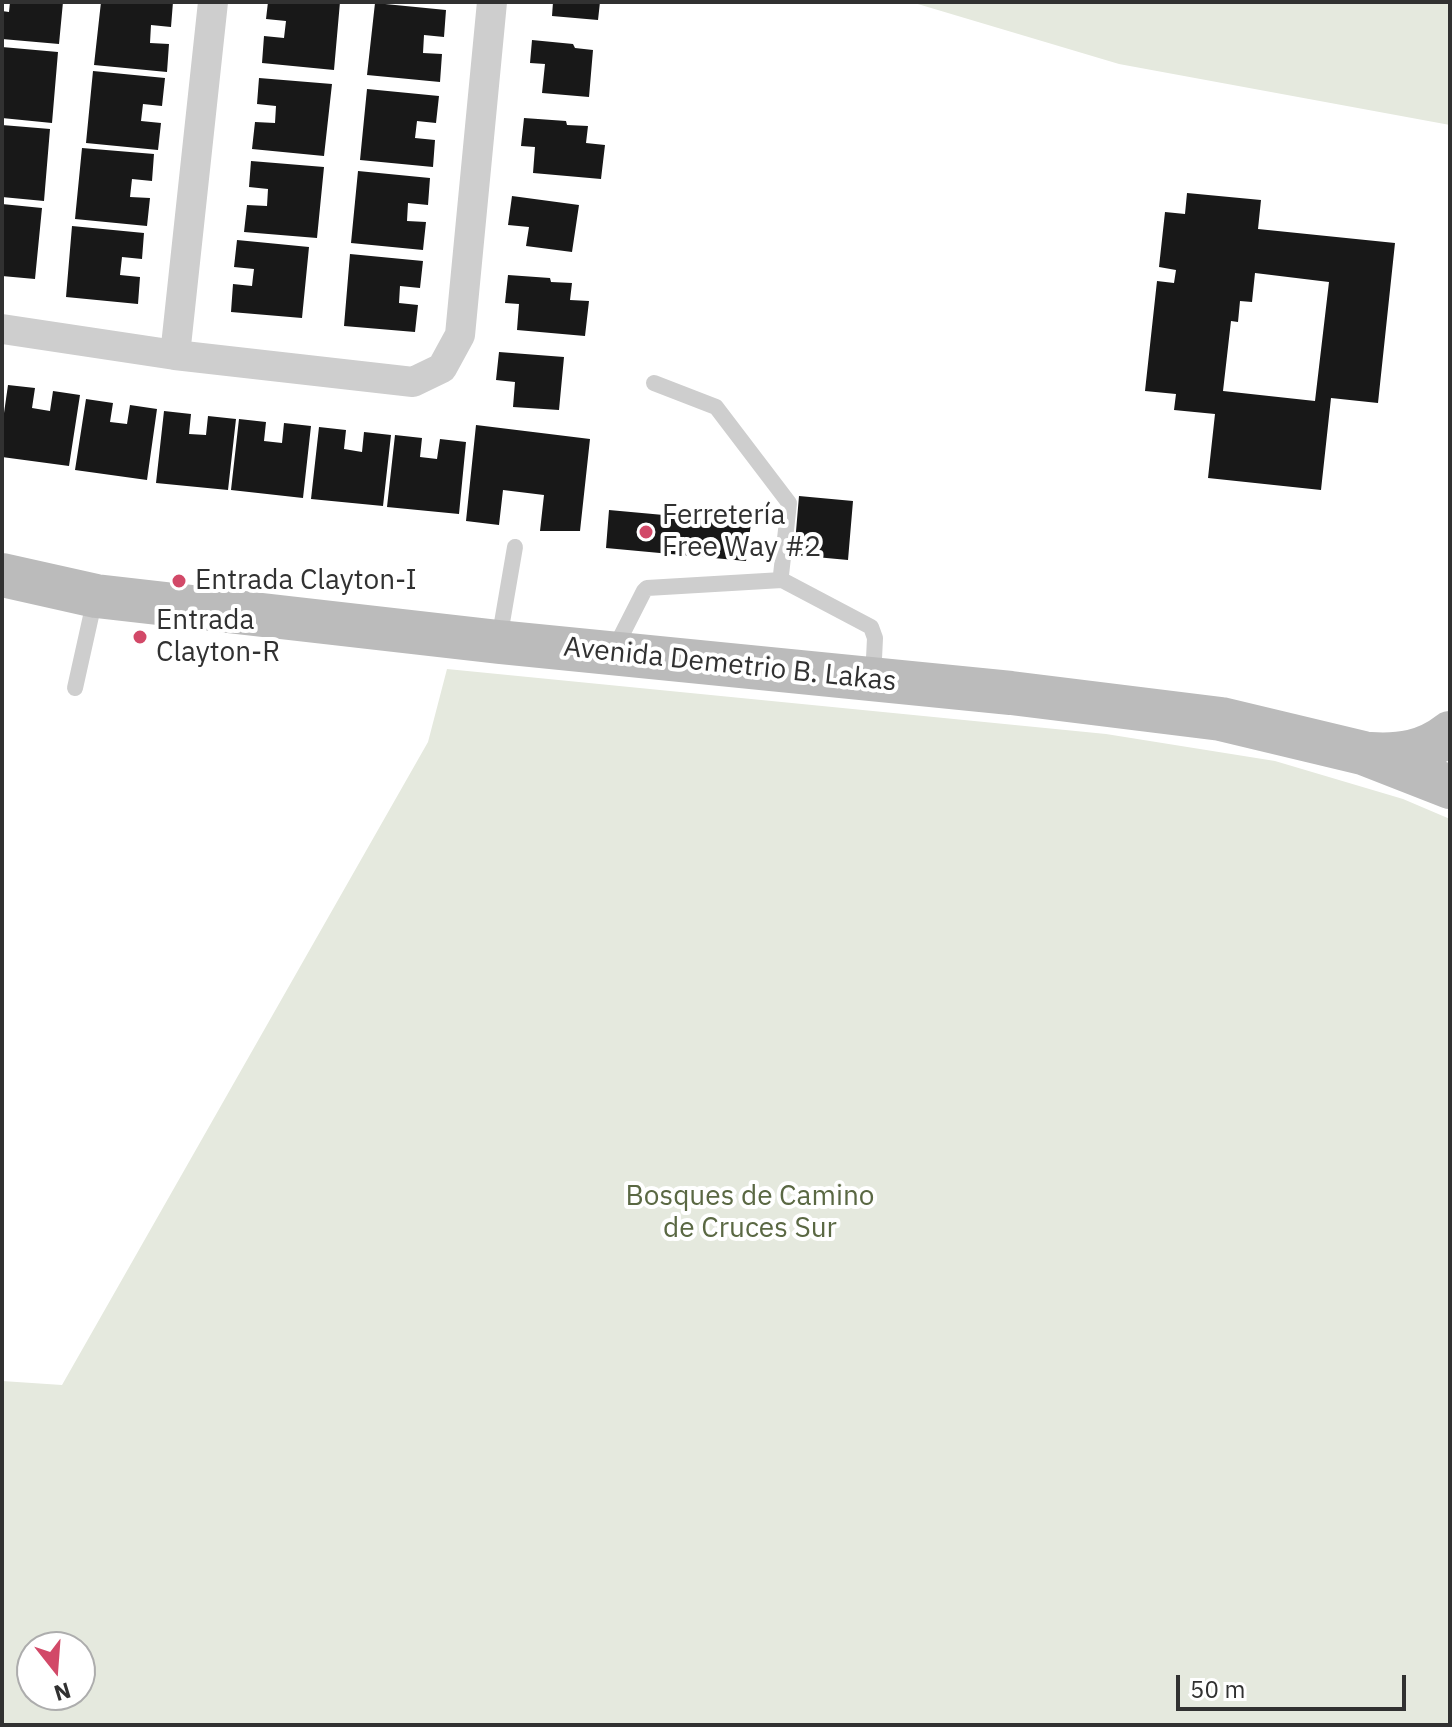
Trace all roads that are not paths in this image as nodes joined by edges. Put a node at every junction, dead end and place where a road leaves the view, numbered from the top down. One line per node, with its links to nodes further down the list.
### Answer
1 (213, 2): 4 (street)
2 (492, 2): 4 (street)
3 (2, 329): 4 (street)
4 (175, 355)
5 (654, 383): 9 (lane)
6 (515, 547): 11 (lane)
7 (2, 562): 10 (street)
8 (2, 575): 10 (street, Avenida Demetrio B. Lakas)
9 (782, 580): 12 (lane); 13 (lane)
10 (88, 595): 11 (street, Avenida Demetrio B. Lakas); 14 (lane)
11 (499, 642): 12 (street, Avenida Demetrio B. Lakas)
12 (613, 652): 13 (street, Avenida Demetrio B. Lakas)
13 (873, 680): 16 (street, Avenida Demetrio B. Lakas)
14 (75, 688)
15 (1450, 733): 16 (street)
16 (1363, 753): 17 (street, Avenida Demetrio B. Lakas)
17 (1450, 787)

